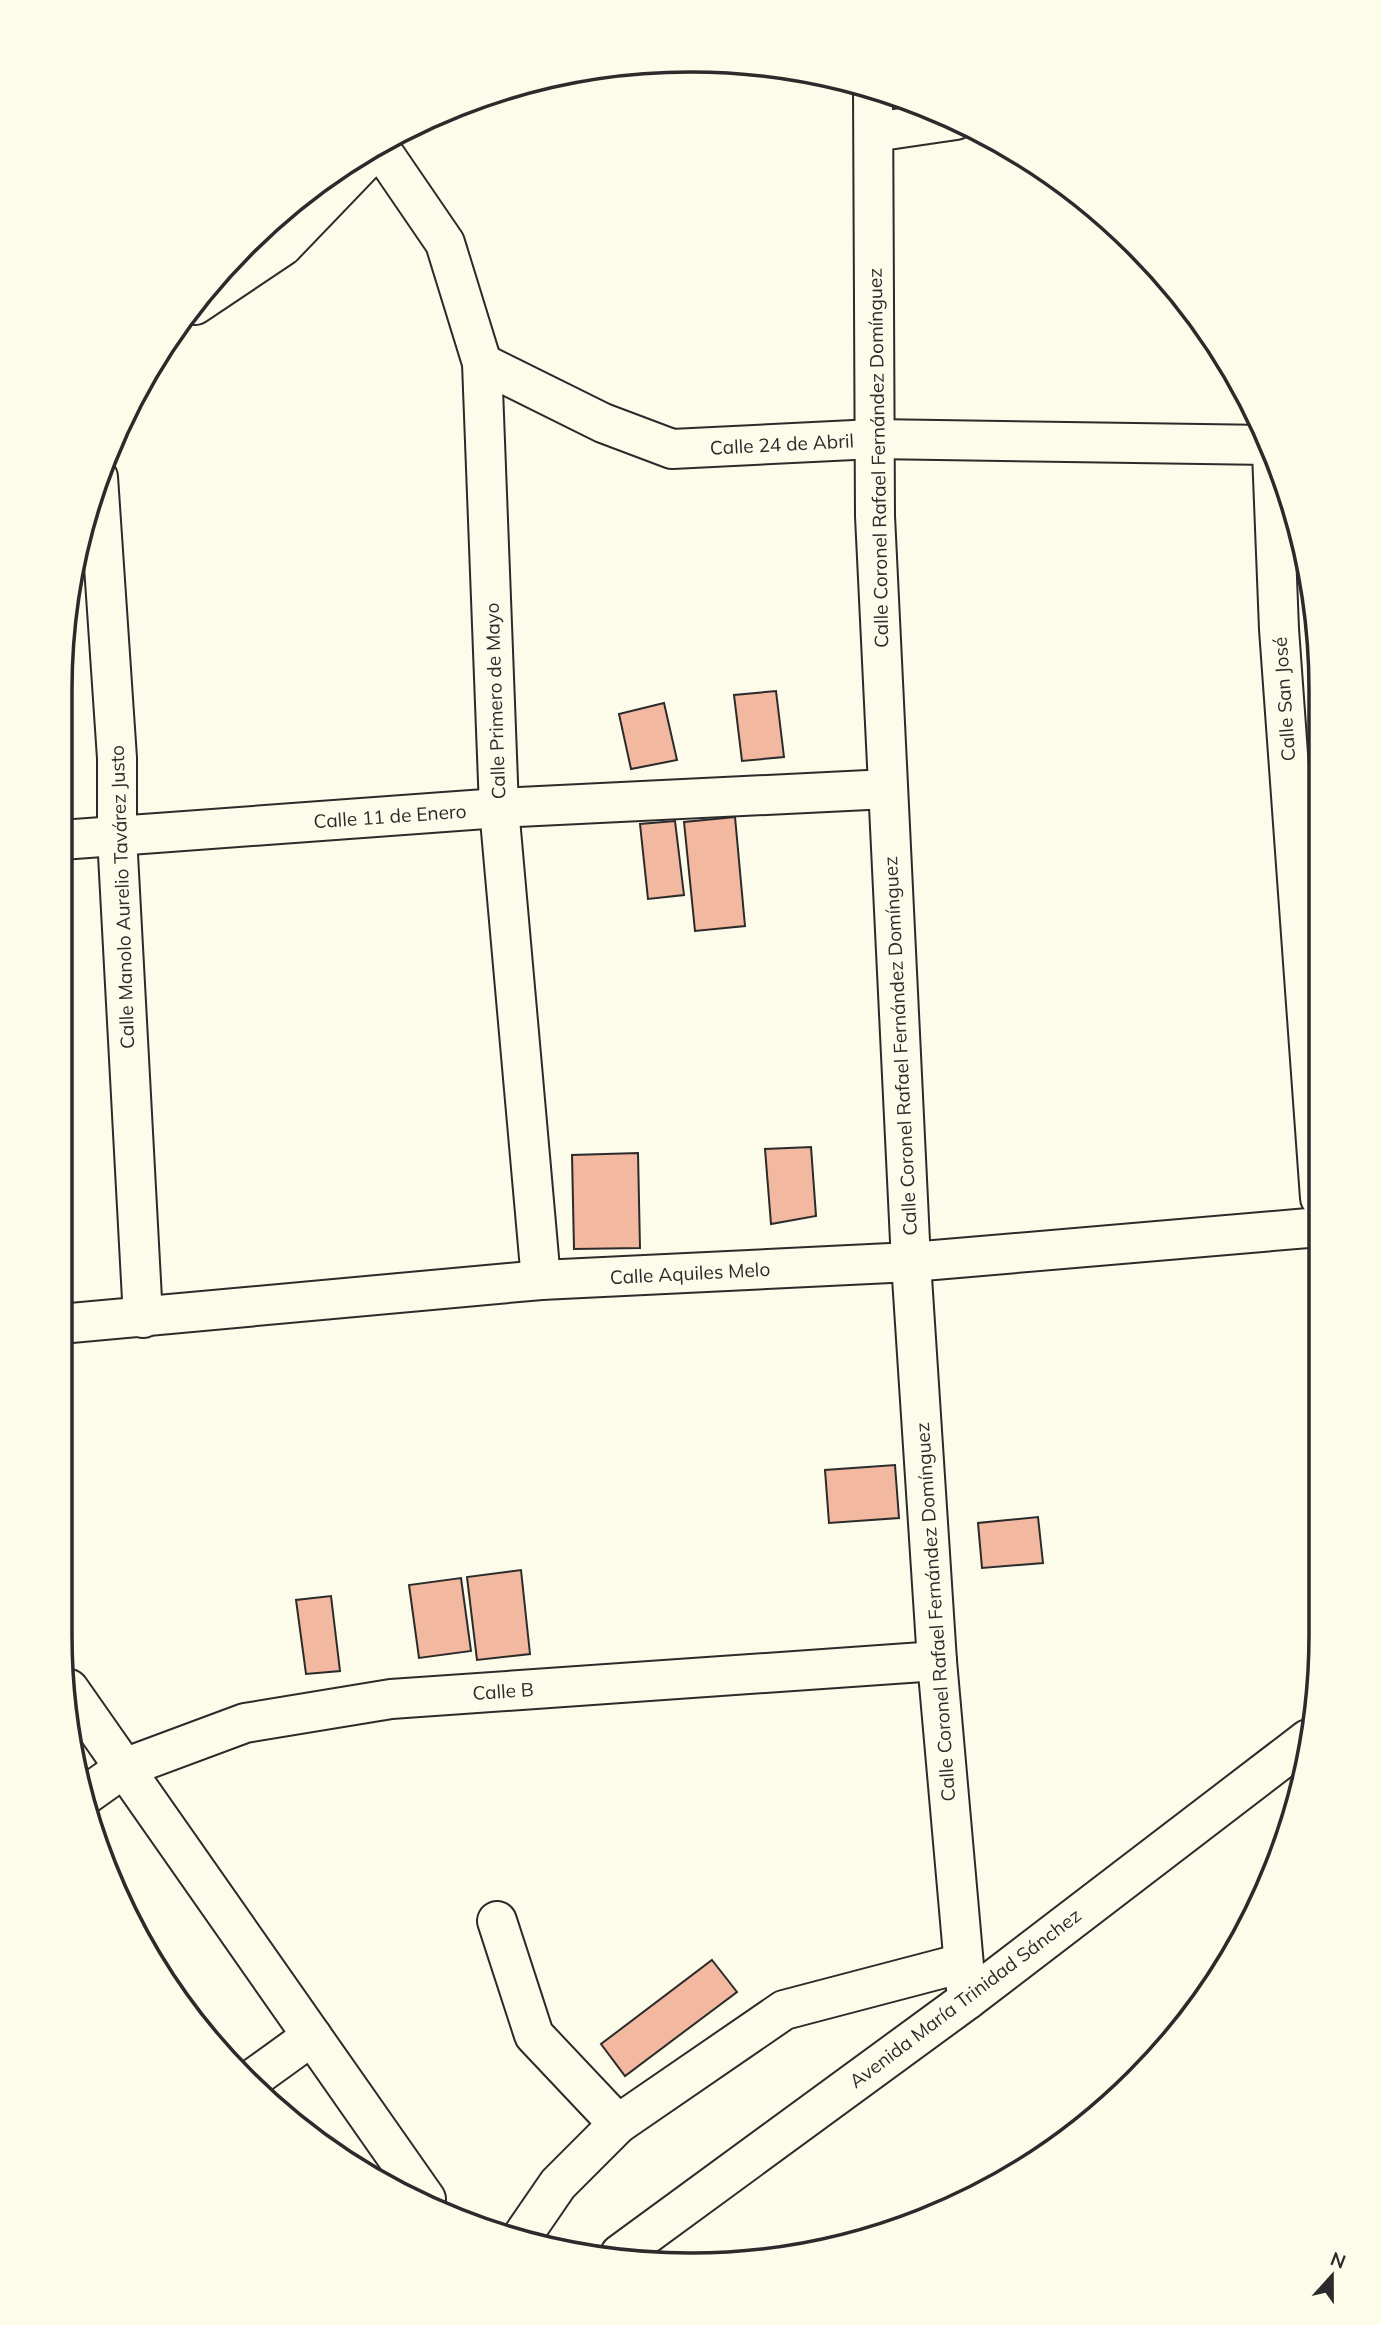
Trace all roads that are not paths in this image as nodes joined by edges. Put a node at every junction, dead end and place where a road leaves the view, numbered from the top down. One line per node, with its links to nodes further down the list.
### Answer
1 (873, 100): 3 (street, Calle Coronel Rafael Fernández Domínguez)
2 (936, 123): 3 (street)
3 (874, 132): 8 (street, Calle Coronel Rafael Fernández Domínguez)
4 (384, 153): 7 (street, Calle Primero de Mayo)
5 (355, 171): 6 (street)
6 (222, 287)
7 (482, 363): 8 (street, Calle 24 de Abril); 13 (street, Calle Primero de Mayo)
8 (874, 439): 9 (street, Calle 24 de Abril); 12 (street, Calle Coronel Rafael Fernández Domínguez)
9 (1258, 445)
10 (1273, 485): 16 (street, Calle San José)
11 (100, 508): 14 (street, Calle Manolo Aurelio Tavárez Justo)
12 (888, 789): 13 (street, Calle 11 de Enero); 18 (street, Calle Coronel Rafael Fernández Domínguez)
13 (499, 808): 14 (street, Calle 11 de Enero); 19 (street, Calle Primero de Mayo)
14 (117, 836): 15 (street, Calle 11 de Enero); 20 (street, Calle Manolo Aurelio Tavárez Justo)
15 (72, 839)
16 (1309, 1045)
17 (1309, 1228): 18 (street, Calle Aquiles Melo)
18 (911, 1262): 19 (street, Calle Aquiles Melo); 22 (street, Calle Coronel Rafael Fernández Domínguez)
19 (541, 1280): 20 (street, Calle Aquiles Melo)
20 (143, 1318): 21 (street, Calle Aquiles Melo)
21 (72, 1323)
22 (937, 1661): 25 (street, Calle B); 28 (street, Calle Coronel Rafael Fernández Domínguez)
23 (75, 1698): 25 (street)
24 (1299, 1746): 29 (street, Avenida María Trinidad Sánchez)
25 (124, 1768): 26 (street, Calle B); 30 (street)
26 (92, 1791)
27 (497, 1921): 32 (street)
28 (963, 1963): 29 (street, Calle Coronel Rafael Fernández Domínguez); 32 (street)
29 (967, 2000): 35 (street, Avenida María Trinidad Sánchez)
30 (312, 2036): 31 (street); 33 (street)
31 (257, 2076)
32 (618, 2124): 34 (street)
33 (420, 2190)
34 (527, 2231)
35 (626, 2250)

